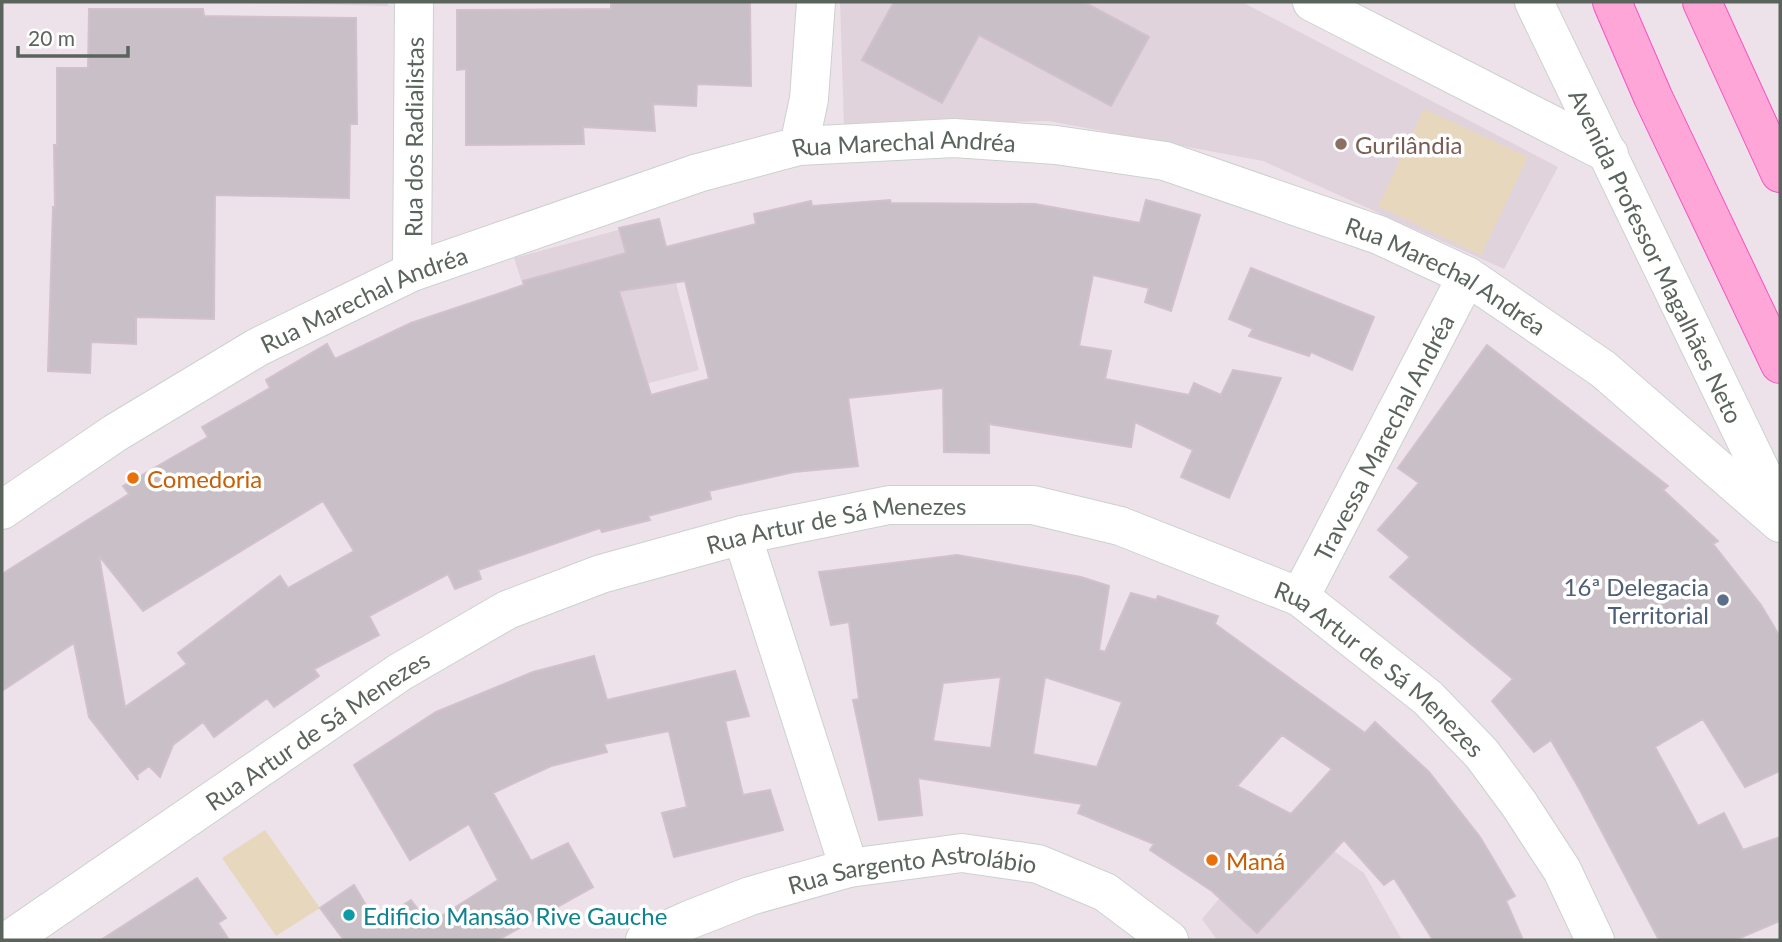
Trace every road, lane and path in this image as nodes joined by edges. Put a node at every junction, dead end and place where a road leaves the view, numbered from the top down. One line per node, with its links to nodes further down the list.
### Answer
1 (414, 2): 10 (street, Rua dos Radialistas)
2 (816, 2): 7 (street)
3 (1312, 2): 8 (street)
4 (1534, 2): 8 (street, Avenida Professor Magalhães Neto)
5 (1612, 2): 12 (main road)
6 (1702, 2): 9 (main road)
7 (799, 146): 10 (street, Rua Marechal Andréa); 11 (street, Rua Marechal Andréa)
8 (1609, 154): 14 (street, Avenida Professor Magalhães Neto)
9 (1780, 173)
10 (412, 272): 13 (street, Rua Marechal Andréa)
11 (1467, 276): 15 (street, Rua Marechal Andréa); 17 (street, Travessa Marechal Andréa)
12 (1780, 363)
13 (2, 510)
14 (1780, 511)
15 (1780, 523)
16 (742, 535): 17 (street, Rua Artur de Sá Menezes); 18 (street); 19 (street, Rua Artur de Sá Menezes)
17 (1300, 597): 22 (street, Rua Artur de Sá Menezes)
18 (849, 868): 20 (street, Rua Sargento Astrolábio); 21 (street, Rua Sargento Astrolábio)
19 (9, 940)
20 (645, 940)
21 (1169, 940)
22 (1595, 940)

